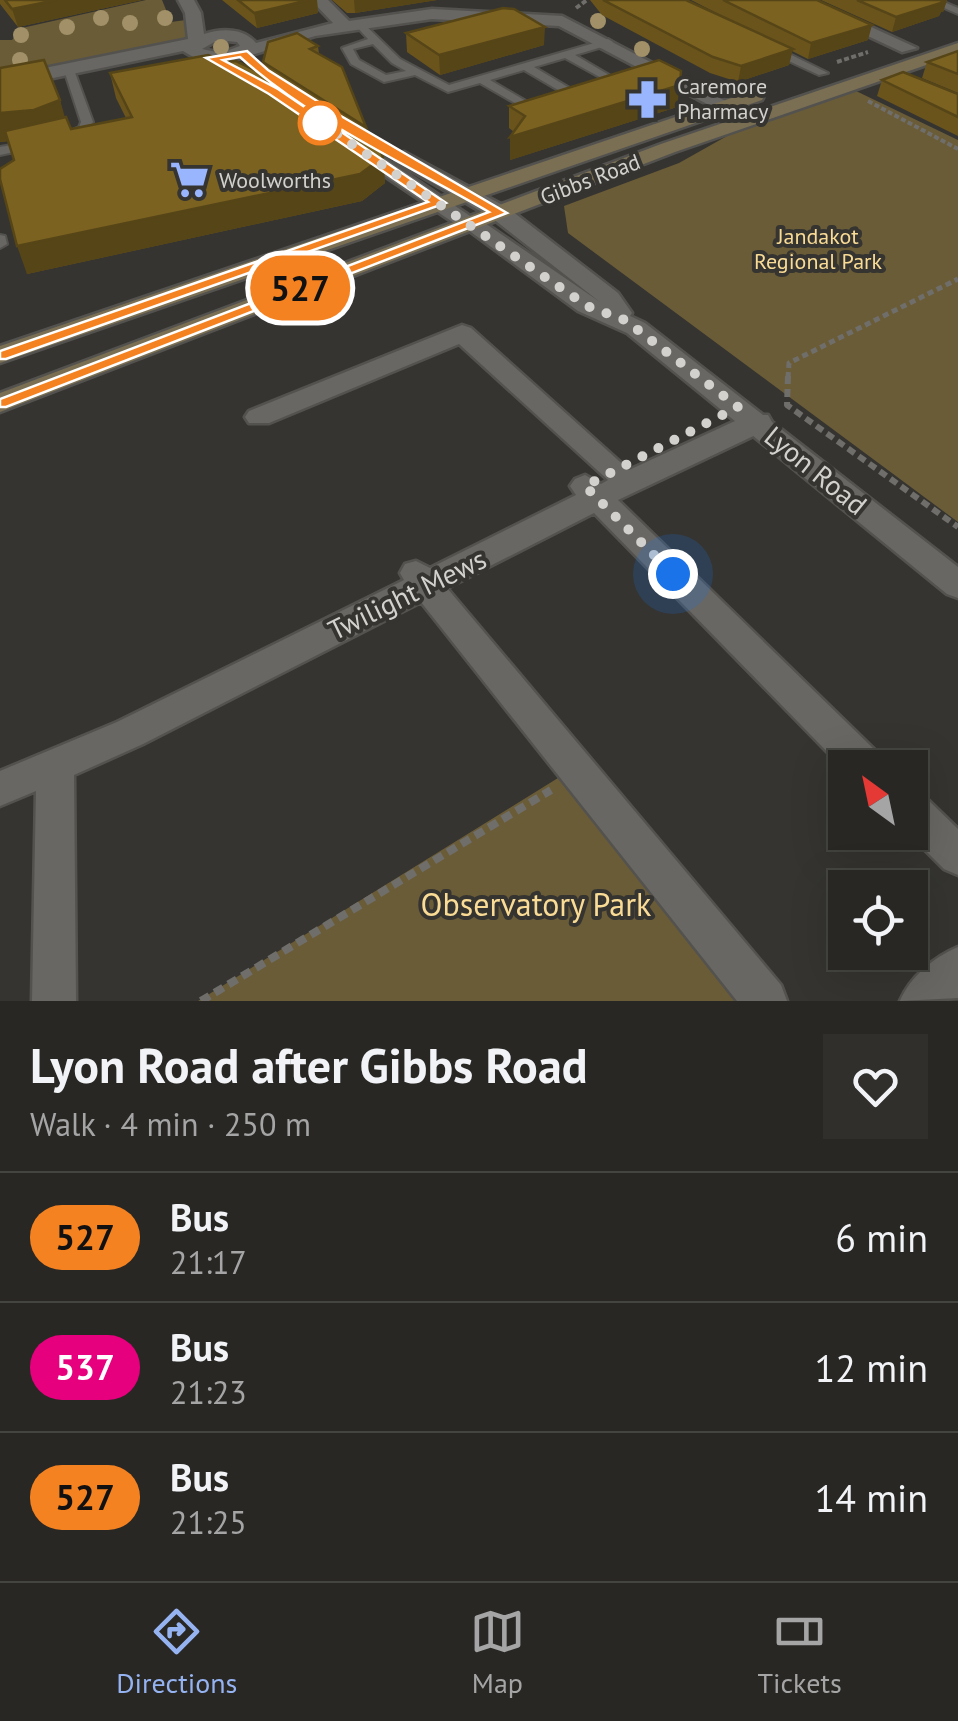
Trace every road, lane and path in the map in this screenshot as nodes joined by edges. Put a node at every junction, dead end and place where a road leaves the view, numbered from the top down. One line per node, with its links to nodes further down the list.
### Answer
1 (319, 0): 9 (street)
2 (587, 0): 7 (path)
3 (799, 0): 15 (street)
4 (930, 0): 8 (lane)
5 (190, 6): 14 (street); 17 (street)
6 (543, 10): 7 (street); 9 (street)
7 (570, 10): 13 (street)
8 (958, 11)
9 (353, 26): 12 (lane); 14 (street)
10 (958, 32): 15 (main road, Gibbs Road)
11 (750, 39): 23 (lane)
12 (374, 40): 21 (lane); 21 (lane)
13 (608, 42): 18 (lane); 29 (street)
14 (239, 44): 17 (street); 17 (street); 17 (street)
15 (908, 48): 23 (main road, Gibbs Road)
16 (958, 48): 22 (main road, Gibbs Road)
17 (202, 50): 20 (street)
18 (568, 55): 19 (lane); 27 (lane)
19 (526, 67): 24 (lane); 27 (lane)
20 (69, 70): 25 (street); 32 (lane)
21 (415, 72): 24 (lane)
22 (885, 72): 26 (street); 30 (main road, Gibbs Road)
23 (823, 74): 29 (main road, Gibbs Road)
24 (484, 80): 27 (lane)
25 (0, 83)
26 (915, 85)
27 (574, 95)
28 (864, 100): 31 (path)
29 (725, 105): 30 (street); 33 (main road, Gibbs Road)
30 (750, 119): 35 (main road, Gibbs Road)
31 (958, 149)
32 (0, 151)
33 (470, 193): 34 (main road, Gibbs Road); 34 (street, Lyon Road); 35 (street, Lyon Road)
34 (438, 203): 36 (street, Lyon Road); 39 (main road, Gibbs Road)
35 (500, 213): 36 (main road, Gibbs Road); 38 (street, Lyon Road)
36 (471, 224): 38 (street, Lyon Road); 40 (main road, Gibbs Road)
37 (958, 278): 44 (path)
38 (625, 320): 41 (street, Lyon Road)
39 (0, 355)
40 (0, 403)
41 (748, 415): 43 (street, Twilight Mews); 46 (street, Lyon Road)
42 (260, 417): 43 (street)
43 (599, 485): 45 (street, Twilight Mews); 47 (street)
44 (958, 527)
45 (420, 578): 48 (street, Twilight Mews); 56 (street)
46 (958, 585)
47 (851, 750)
48 (55, 763): 50 (street, Twilight Mews); 54 (street)
49 (556, 787): 55 (path)
50 (0, 789)
51 (928, 826): 52 (street)
52 (958, 856)
53 (958, 970): 57 (street)
54 (54, 1001)
55 (201, 1001)
56 (765, 1001)
57 (922, 1001)

